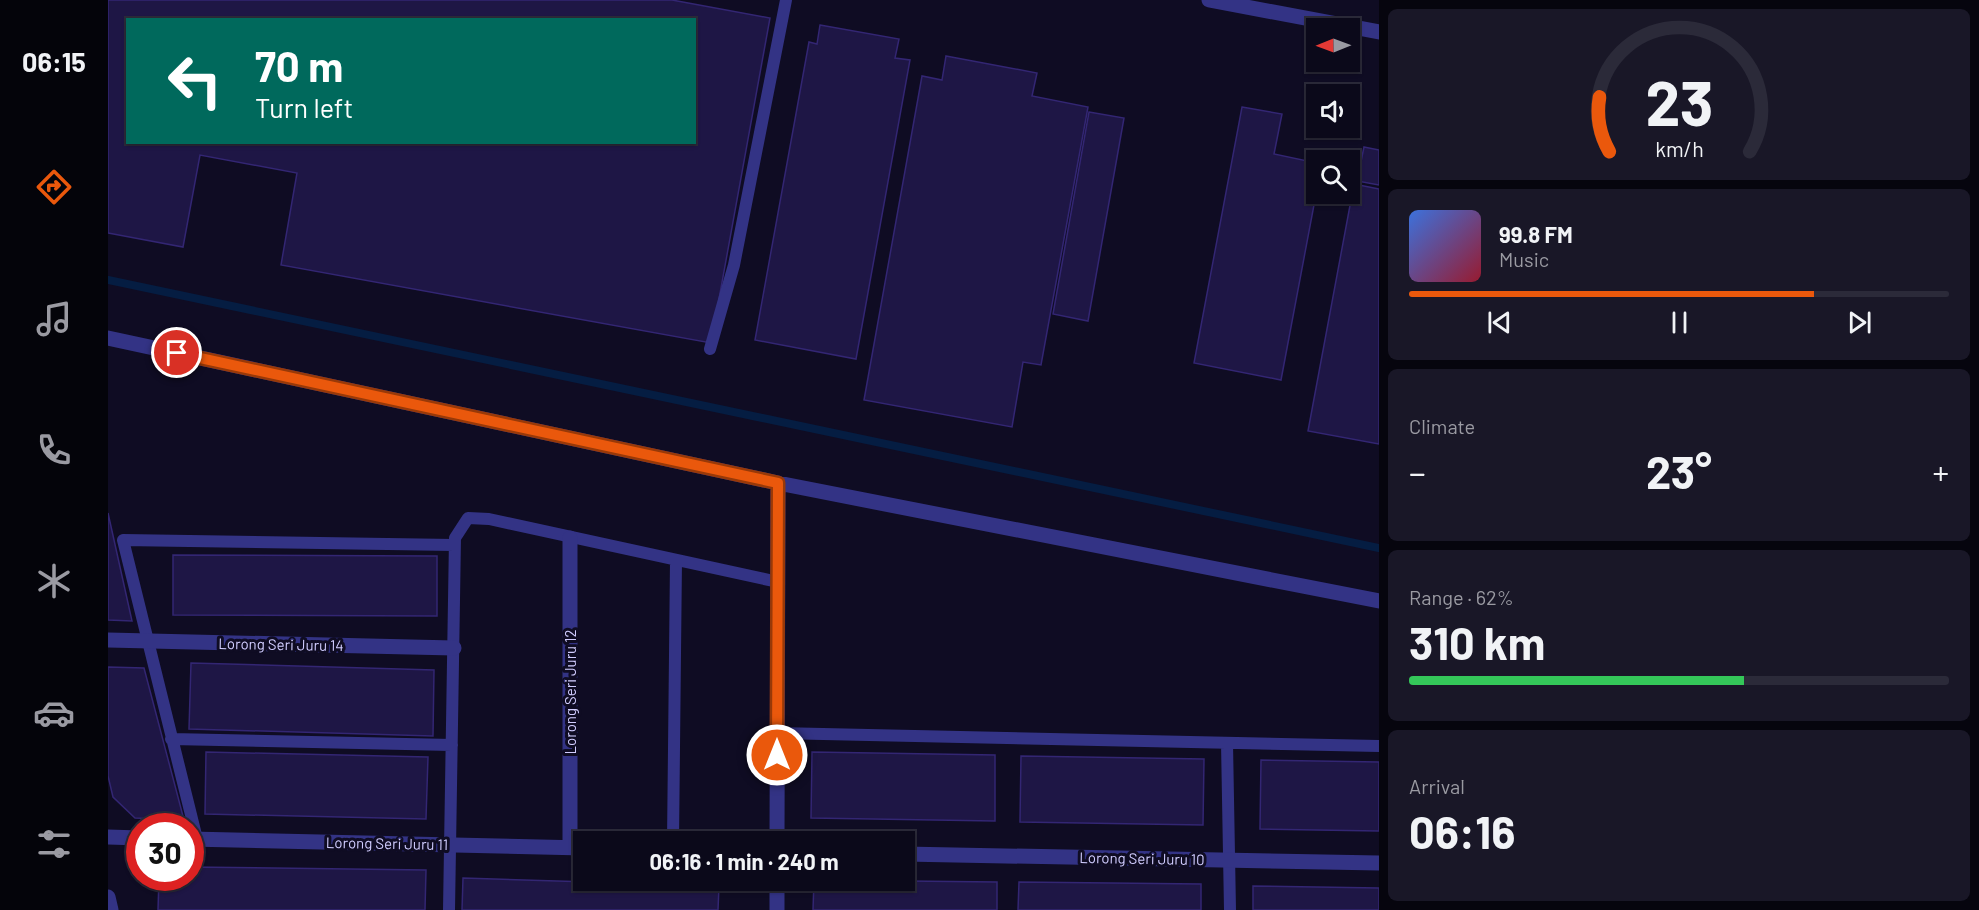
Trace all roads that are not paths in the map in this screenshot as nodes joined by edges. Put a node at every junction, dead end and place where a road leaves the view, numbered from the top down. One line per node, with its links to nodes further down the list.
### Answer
1 (786, 0): 5 (lane)
2 (1209, 0): 3 (street)
3 (1379, 32)
4 (108, 338): 6 (street)
5 (710, 350)
6 (778, 483): 10 (street); 11 (street)
7 (570, 538): 8 (lane); 9 (lane); 21 (street, Lorong Seri Juru 12)
8 (454, 545): 13 (lane); 14 (lane)
9 (676, 560): 10 (lane); 22 (lane)
10 (778, 582): 15 (street)
11 (1379, 601)
12 (108, 640): 13 (street, Lorong Seri Juru 14)
13 (147, 640): 14 (street, Lorong Seri Juru 14); 16 (lane)
14 (454, 648): 18 (lane)
15 (777, 733): 17 (lane); 23 (street)
16 (171, 739): 18 (lane); 20 (lane)
17 (1227, 743): 19 (lane); 30 (lane)
18 (452, 745): 27 (lane)
19 (1379, 746)
20 (188, 813)
21 (577, 831)
22 (674, 831)
23 (777, 831)
24 (108, 837): 25 (street)
25 (126, 838)
26 (204, 839): 27 (street, Lorong Seri Juru 11)
27 (450, 844): 28 (street, Lorong Seri Juru 11); 35 (lane)
28 (573, 847)
29 (915, 854): 30 (street, Lorong Seri Juru 10)
30 (1229, 860): 31 (street, Lorong Seri Juru 10); 37 (lane)
31 (1379, 862)
32 (777, 891): 36 (street)
33 (108, 897): 34 (street)
34 (111, 910)
35 (449, 910)
36 (777, 910)
37 (1230, 910)

